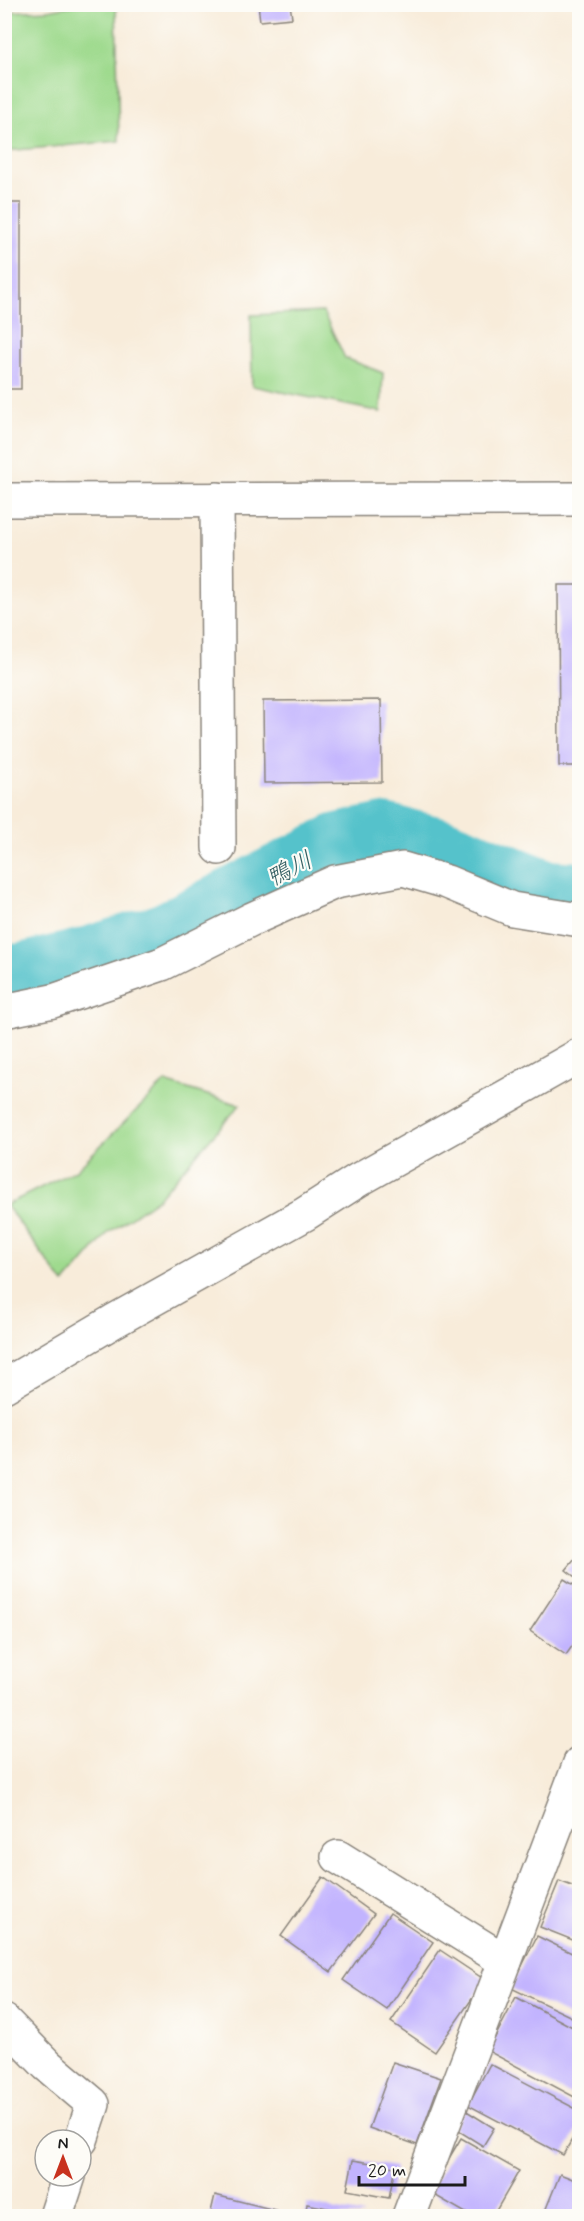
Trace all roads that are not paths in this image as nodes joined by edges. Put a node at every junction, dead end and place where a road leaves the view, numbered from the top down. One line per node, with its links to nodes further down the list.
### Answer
1 (217, 499): 2 (street); 3 (street); 4 (street)
2 (579, 499)
3 (4, 500)
4 (219, 848)
5 (579, 920): 6 (street)
6 (4, 1011)
7 (579, 1055): 8 (street)
8 (4, 1386)
9 (579, 1764): 11 (street)
10 (338, 1857): 11 (street)
11 (505, 1960): 16 (street)
12 (4, 2021): 13 (street)
13 (85, 2128)
14 (65, 2188): 15 (street)
15 (56, 2217)
16 (409, 2217)

